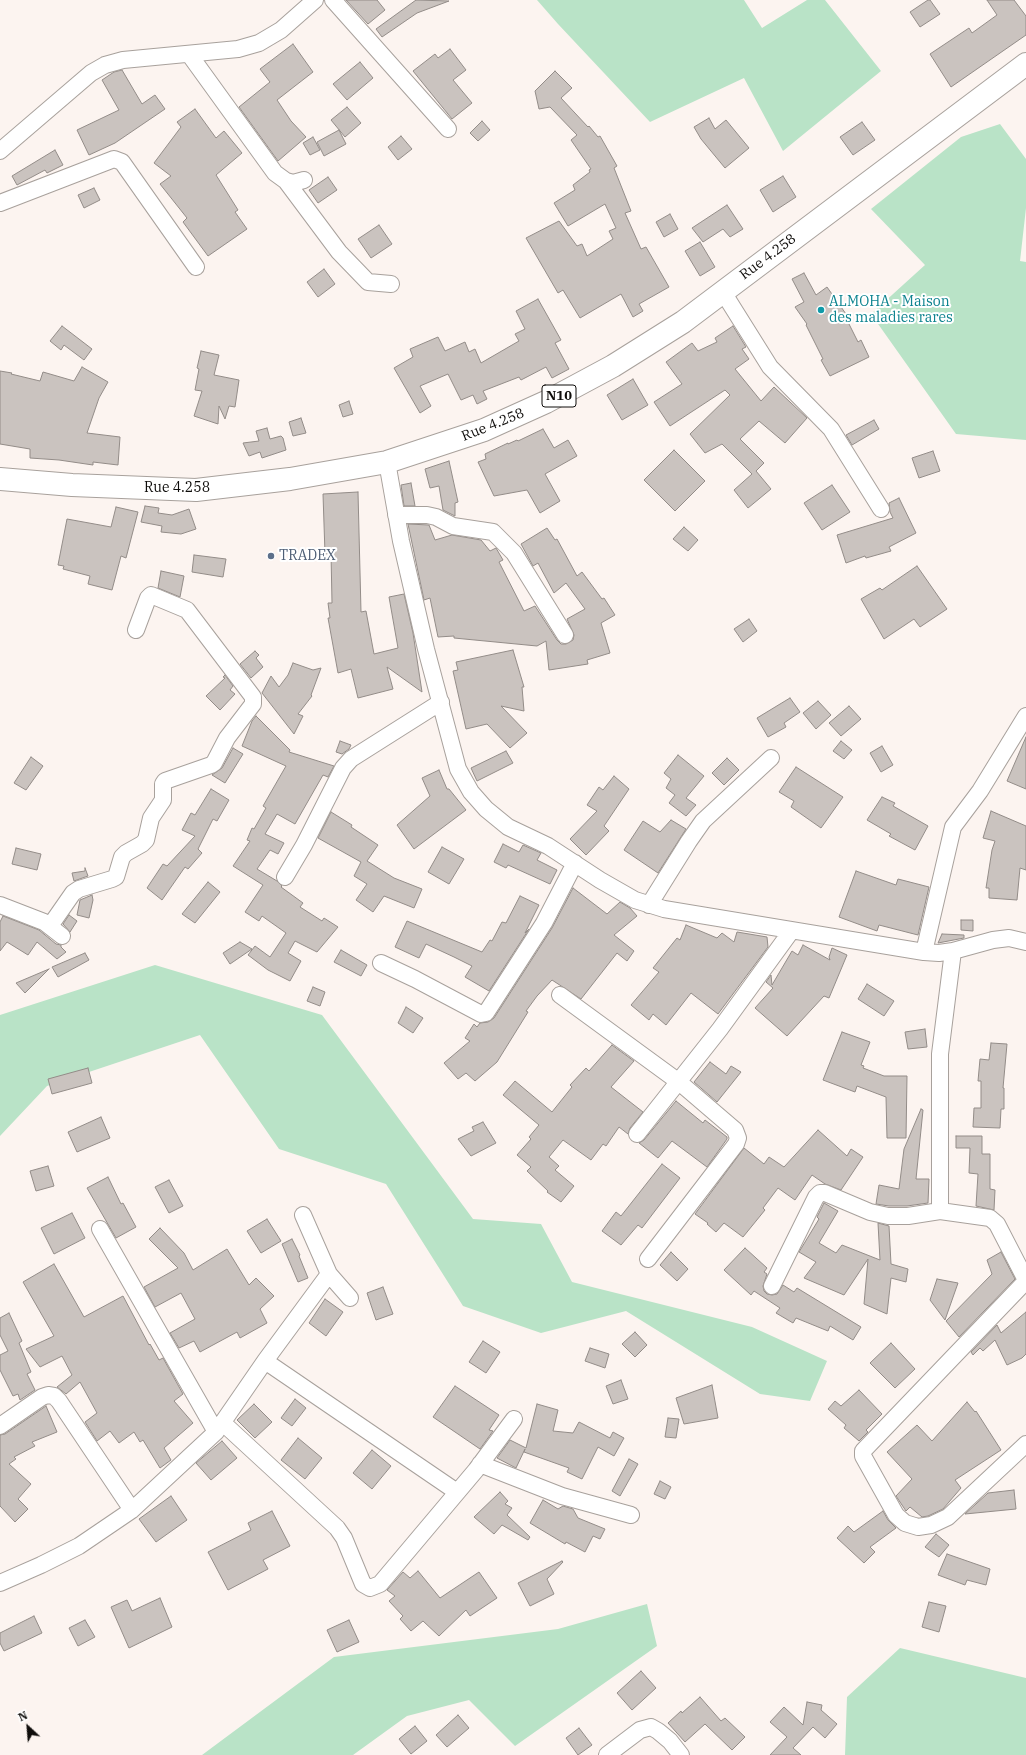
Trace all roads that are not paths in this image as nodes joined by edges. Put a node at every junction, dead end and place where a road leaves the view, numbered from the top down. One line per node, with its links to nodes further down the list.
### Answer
1 (315, 0): 3 (street)
2 (334, 0): 5 (street)
3 (189, 54): 6 (street); 8 (street)
4 (1026, 64): 12 (highway, Rue 4.258 / N10)
5 (448, 130)
6 (0, 151)
7 (304, 180): 8 (street)
8 (286, 181): 11 (street)
9 (0, 203): 10 (street)
10 (196, 267)
11 (391, 284)
12 (723, 292): 13 (highway, Rue 4.258 / N10); 15 (street)
13 (387, 462): 14 (highway, Rue 4.258 / N10); 16 (street)
14 (0, 478)
15 (881, 509)
16 (396, 514): 18 (street); 19 (street)
17 (136, 630): 24 (street)
18 (565, 634)
19 (441, 702): 22 (street); 23 (street)
20 (1026, 716): 29 (street)
21 (771, 758): 25 (street)
22 (574, 863): 25 (street); 30 (street)
23 (285, 877)
24 (0, 905)
25 (649, 905): 26 (street)
26 (792, 930): 29 (street); 32 (street)
27 (1026, 942): 28 (street)
28 (953, 951): 29 (street); 34 (street)
29 (924, 952)
30 (381, 963)
31 (560, 995): 32 (street)
32 (679, 1082): 33 (street); 37 (street)
33 (637, 1134)
34 (940, 1211): 39 (street); 40 (street)
35 (303, 1215): 38 (street)
36 (100, 1229): 45 (street)
37 (648, 1259)
38 (329, 1274): 41 (street); 42 (street)
39 (1026, 1281): 46 (street)
40 (772, 1286)
41 (350, 1298)
42 (265, 1361): 45 (street); 48 (street)
43 (514, 1419): 47 (street)
44 (0, 1426): 49 (street)
45 (220, 1428): 48 (street); 49 (street)
46 (1026, 1444)
47 (480, 1464): 48 (street); 50 (street)
48 (457, 1492)
49 (132, 1510): 51 (street)
50 (631, 1515)
51 (0, 1584)
52 (607, 1755): 53 (street)
53 (681, 1755)

